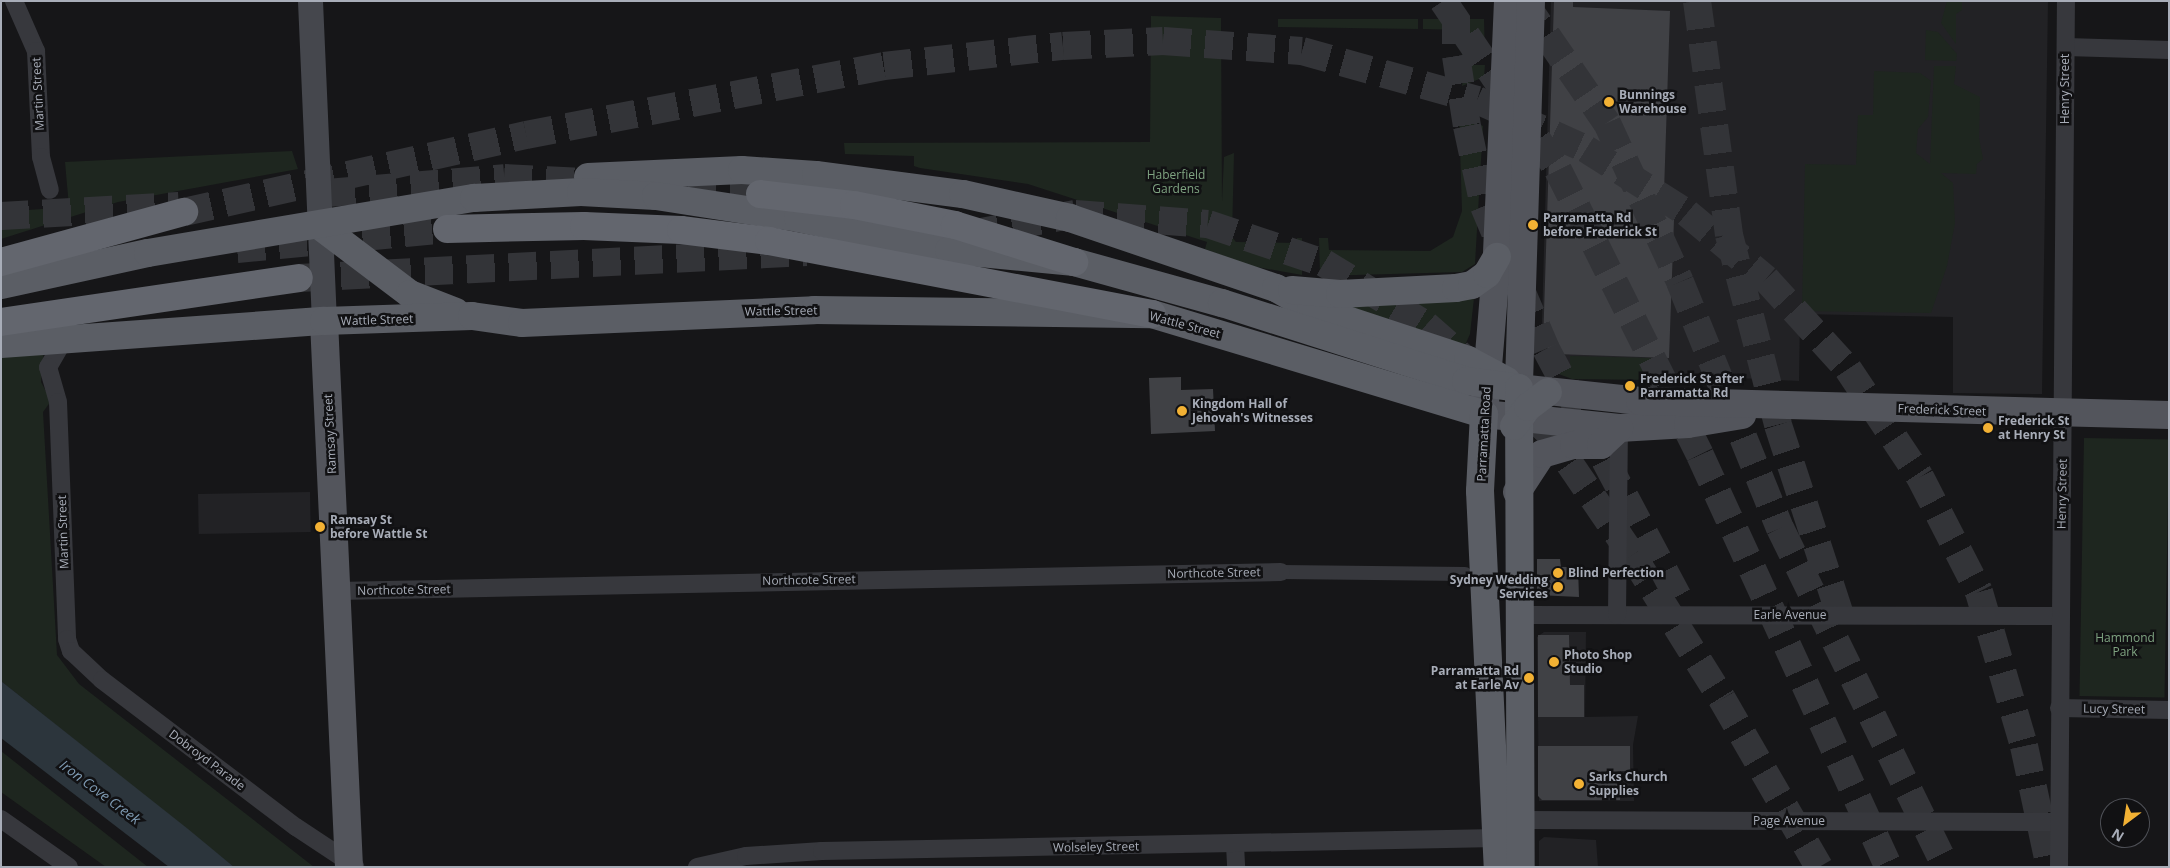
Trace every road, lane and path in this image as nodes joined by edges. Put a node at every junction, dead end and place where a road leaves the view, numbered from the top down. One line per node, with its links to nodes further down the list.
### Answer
1 (14, 1): 8 (street, Martin Street)
2 (310, 1): 12 (main road, Ramsay Street)
3 (1508, 1): 14 (main road, Parramatta Road)
4 (1531, 1): 27 (main road, Parramatta Road)
5 (2066, 1): 6 (street, Henry Street)
6 (2066, 47): 7 (street); 30 (street, Henry Street)
7 (2169, 50)
8 (50, 190)
9 (760, 194): 16 (highway)
10 (494, 196): 12 (highway); 16 (highway); 19 (highway)
11 (184, 212): 15 (highway)
12 (320, 226): 18 (highway); 21 (highway); 22 (main road, Ramsay Street)
13 (447, 228): 20 (highway)
14 (1496, 257): 19 (highway); 26 (main road, Parramatta Road)
15 (1, 262)
16 (1074, 262): 26 (highway)
17 (299, 278): 23 (highway)
18 (1, 285)
19 (1276, 288): 26 (highway)
20 (1152, 314): 21 (highway, Wattle Street); 32 (highway, Wattle Street)
21 (472, 316): 22 (highway, Wattle Street)
22 (324, 321): 24 (highway, Wattle Street); 37 (main road, Ramsay Street)
23 (1, 322)
24 (65, 338): 25 (highway); 41 (street, Martin Street)
25 (1, 344)
26 (1487, 377): 27 (highway); 32 (main road, Parramatta Road)
27 (1519, 388): 28 (main road, Frederick Street); 32 (highway, Parramatta Road)
28 (1548, 392): 29 (main road, Frederick Street); 32 (highway)
29 (1775, 405): 30 (main road, Frederick Street); 33 (main road, Frederick Street)
30 (2063, 414): 31 (main road, Frederick Street); 40 (street, Henry Street)
31 (2169, 415)
32 (1506, 420): 33 (main road, Frederick Street); 34 (highway, Parramatta Road); 47 (highway, Parramatta Road)
33 (1619, 428): 34 (main road); 39 (street)
34 (1517, 492): 38 (highway, Parramatta Road)
35 (1281, 572): 36 (street); 37 (street, Northcote Street)
36 (1465, 574)
37 (337, 591): 49 (main road, Ramsay Street)
38 (1520, 615): 39 (street, Earle Avenue); 45 (highway, Parramatta Road)
39 (1617, 615): 40 (street, Earle Avenue)
40 (2060, 616): 42 (street, Henry Street)
41 (72, 651): 49 (street, Dobroyd Parade)
42 (2059, 708): 43 (street, Lucy Street); 46 (street, Henry Street)
43 (2169, 710)
44 (1, 819): 50 (street)
45 (1520, 820): 46 (street, Page Avenue); 54 (highway, Parramatta Road)
46 (2058, 822): 55 (street, Henry Street)
47 (1497, 838): 48 (street, Wolseley Street); 53 (highway, Parramatta Road)
48 (1235, 845): 51 (street, Wolseley Street); 52 (street)
49 (351, 865)
50 (69, 867)
51 (696, 867)
52 (1236, 867)
53 (1498, 867)
54 (1521, 867)
55 (2058, 867)

